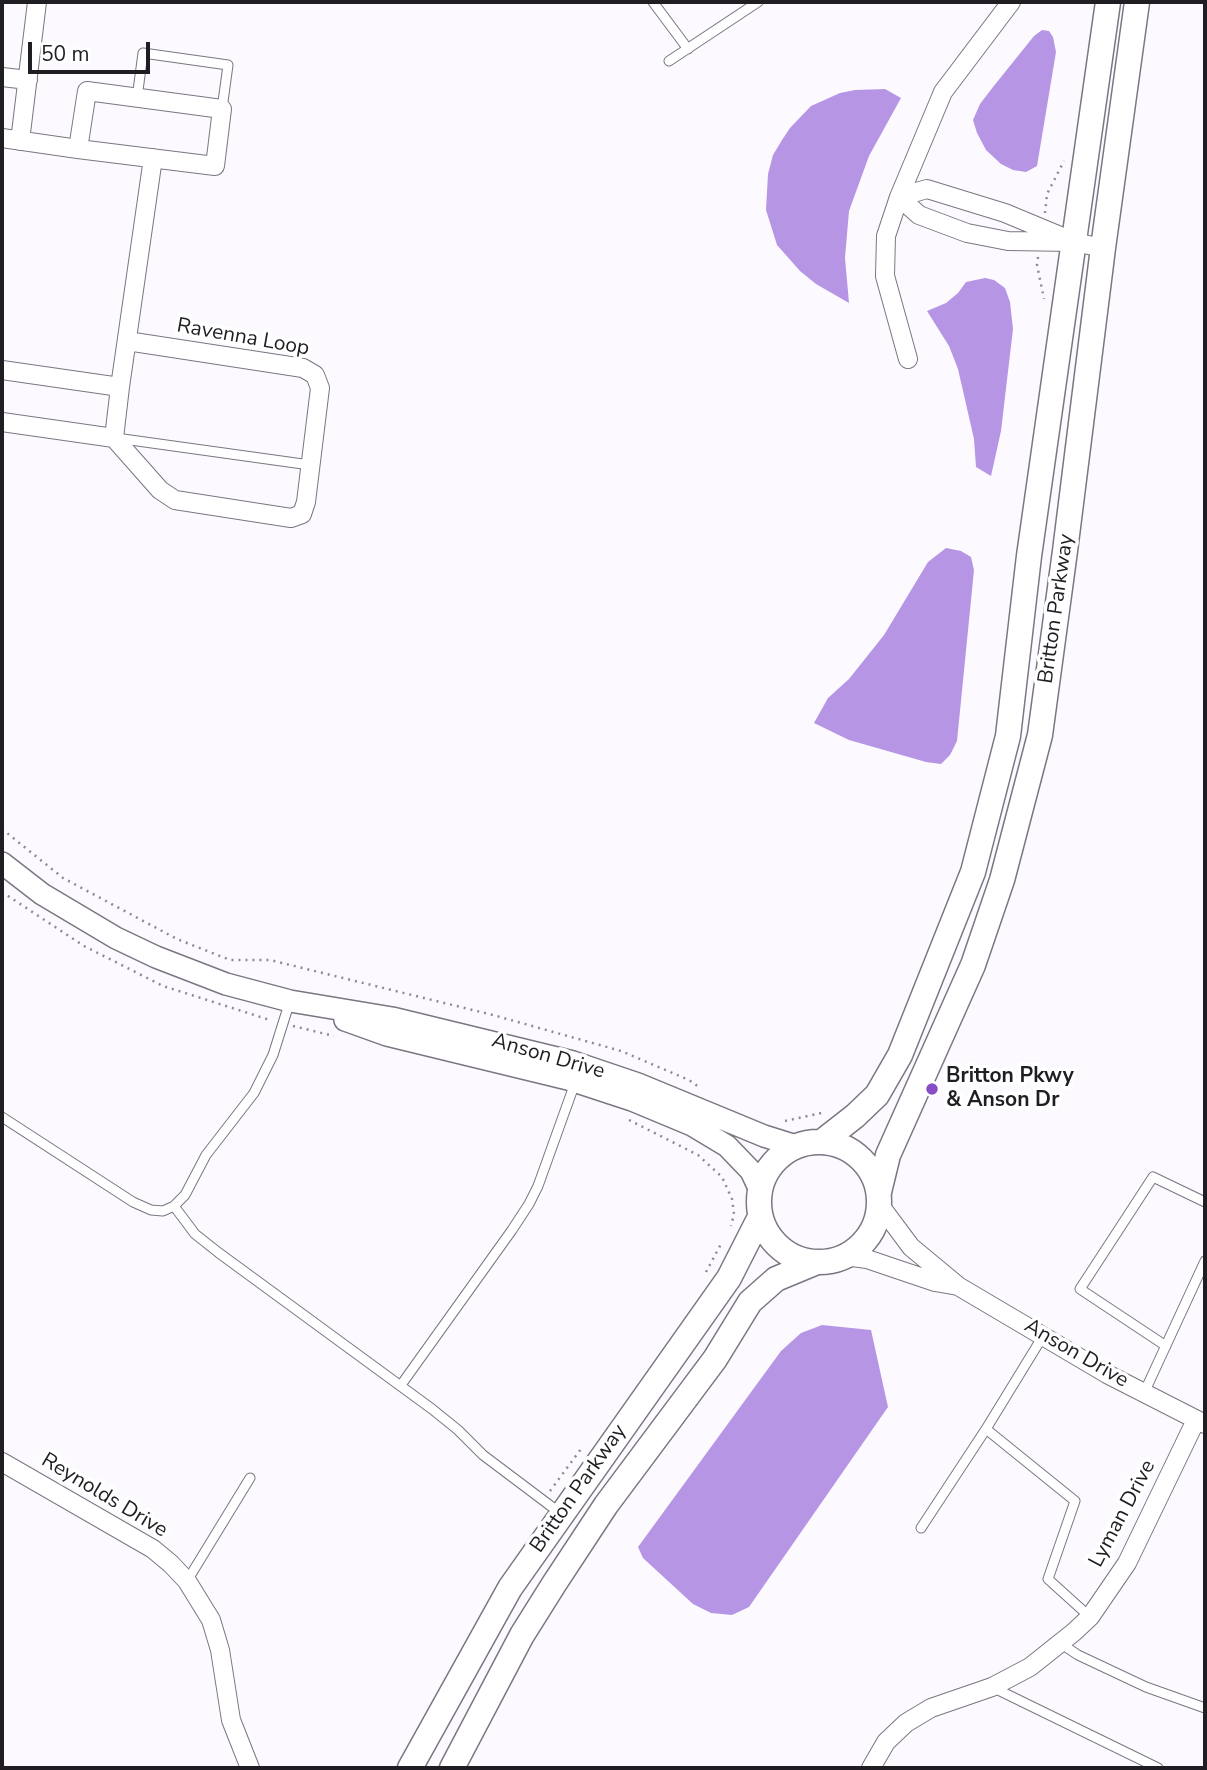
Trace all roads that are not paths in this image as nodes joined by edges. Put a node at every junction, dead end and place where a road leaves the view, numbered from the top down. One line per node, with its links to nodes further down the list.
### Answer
1 (37, 2): 10 (street)
2 (653, 2): 7 (lane)
3 (758, 2): 7 (lane)
4 (1011, 2): 16 (street)
5 (1108, 2): 18 (main road, Britton Parkway)
6 (1137, 2): 19 (main road, Britton Parkway)
7 (688, 49): 8 (lane)
8 (669, 61)
9 (2, 77): 10 (street)
10 (28, 80): 13 (street)
11 (137, 98): 12 (street); 12 (lane); 14 (street)
12 (222, 109): 15 (street)
13 (11, 140): 14 (street)
14 (78, 149): 15 (street)
15 (153, 158): 20 (street)
16 (899, 197): 17 (street); 17 (street); 21 (street)
17 (1042, 235): 18 (street)
18 (1074, 242): 19 (street); 31 (main road, Britton Parkway)
19 (1102, 248): 34 (main road, Britton Parkway)
20 (127, 341): 23 (street); 26 (street, Ravenna Loop)
21 (908, 359)
22 (2, 370): 23 (street)
23 (120, 387): 25 (street)
24 (2, 422): 25 (street)
25 (114, 438): 26 (lane); 26 (street, Ravenna Loop)
26 (310, 466)
27 (2, 863): 28 (street, Anson Drive)
28 (290, 1001): 29 (street, Anson Drive); 32 (street, Anson Drive); 36 (lane)
29 (575, 1082): 33 (street, Anson Drive); 44 (lane)
30 (2, 1117): 36 (lane)
31 (823, 1141): 32 (main road); 34 (main road)
32 (796, 1146): 33 (main road)
33 (760, 1190): 37 (main road)
34 (879, 1198): 38 (main road); 41 (street, Anson Drive)
35 (1205, 1202): 43 (lane)
36 (174, 1206): 44 (lane)
37 (760, 1217): 40 (main road); 50 (main road, Britton Parkway)
38 (845, 1256): 40 (main road); 41 (street, Anson Drive)
39 (1205, 1261): 43 (lane)
40 (817, 1262): 59 (main road, Britton Parkway)
41 (958, 1286): 42 (street, Anson Drive)
42 (1043, 1335): 45 (street, Anson Drive); 47 (lane)
43 (1166, 1346): 45 (lane)
44 (401, 1385): 50 (lane)
45 (1144, 1393): 46 (street, Anson Drive)
46 (1201, 1422): 53 (street, Lyman Drive)
47 (986, 1430): 51 (lane); 53 (lane)
48 (2, 1462): 52 (street, Reynolds Drive)
49 (250, 1478): 52 (lane)
50 (552, 1508): 58 (main road, Britton Parkway)
51 (921, 1528)
52 (187, 1581): 57 (street, Reynolds Drive)
53 (1090, 1617): 54 (street, Lyman Drive)
54 (1060, 1643): 55 (street, Lyman Drive); 56 (lane)
55 (992, 1688): 60 (street, Lyman Drive); 61 (lane)
56 (1205, 1708)
57 (250, 1768)
58 (410, 1768)
59 (452, 1768)
60 (871, 1768)
61 (1157, 1768)

